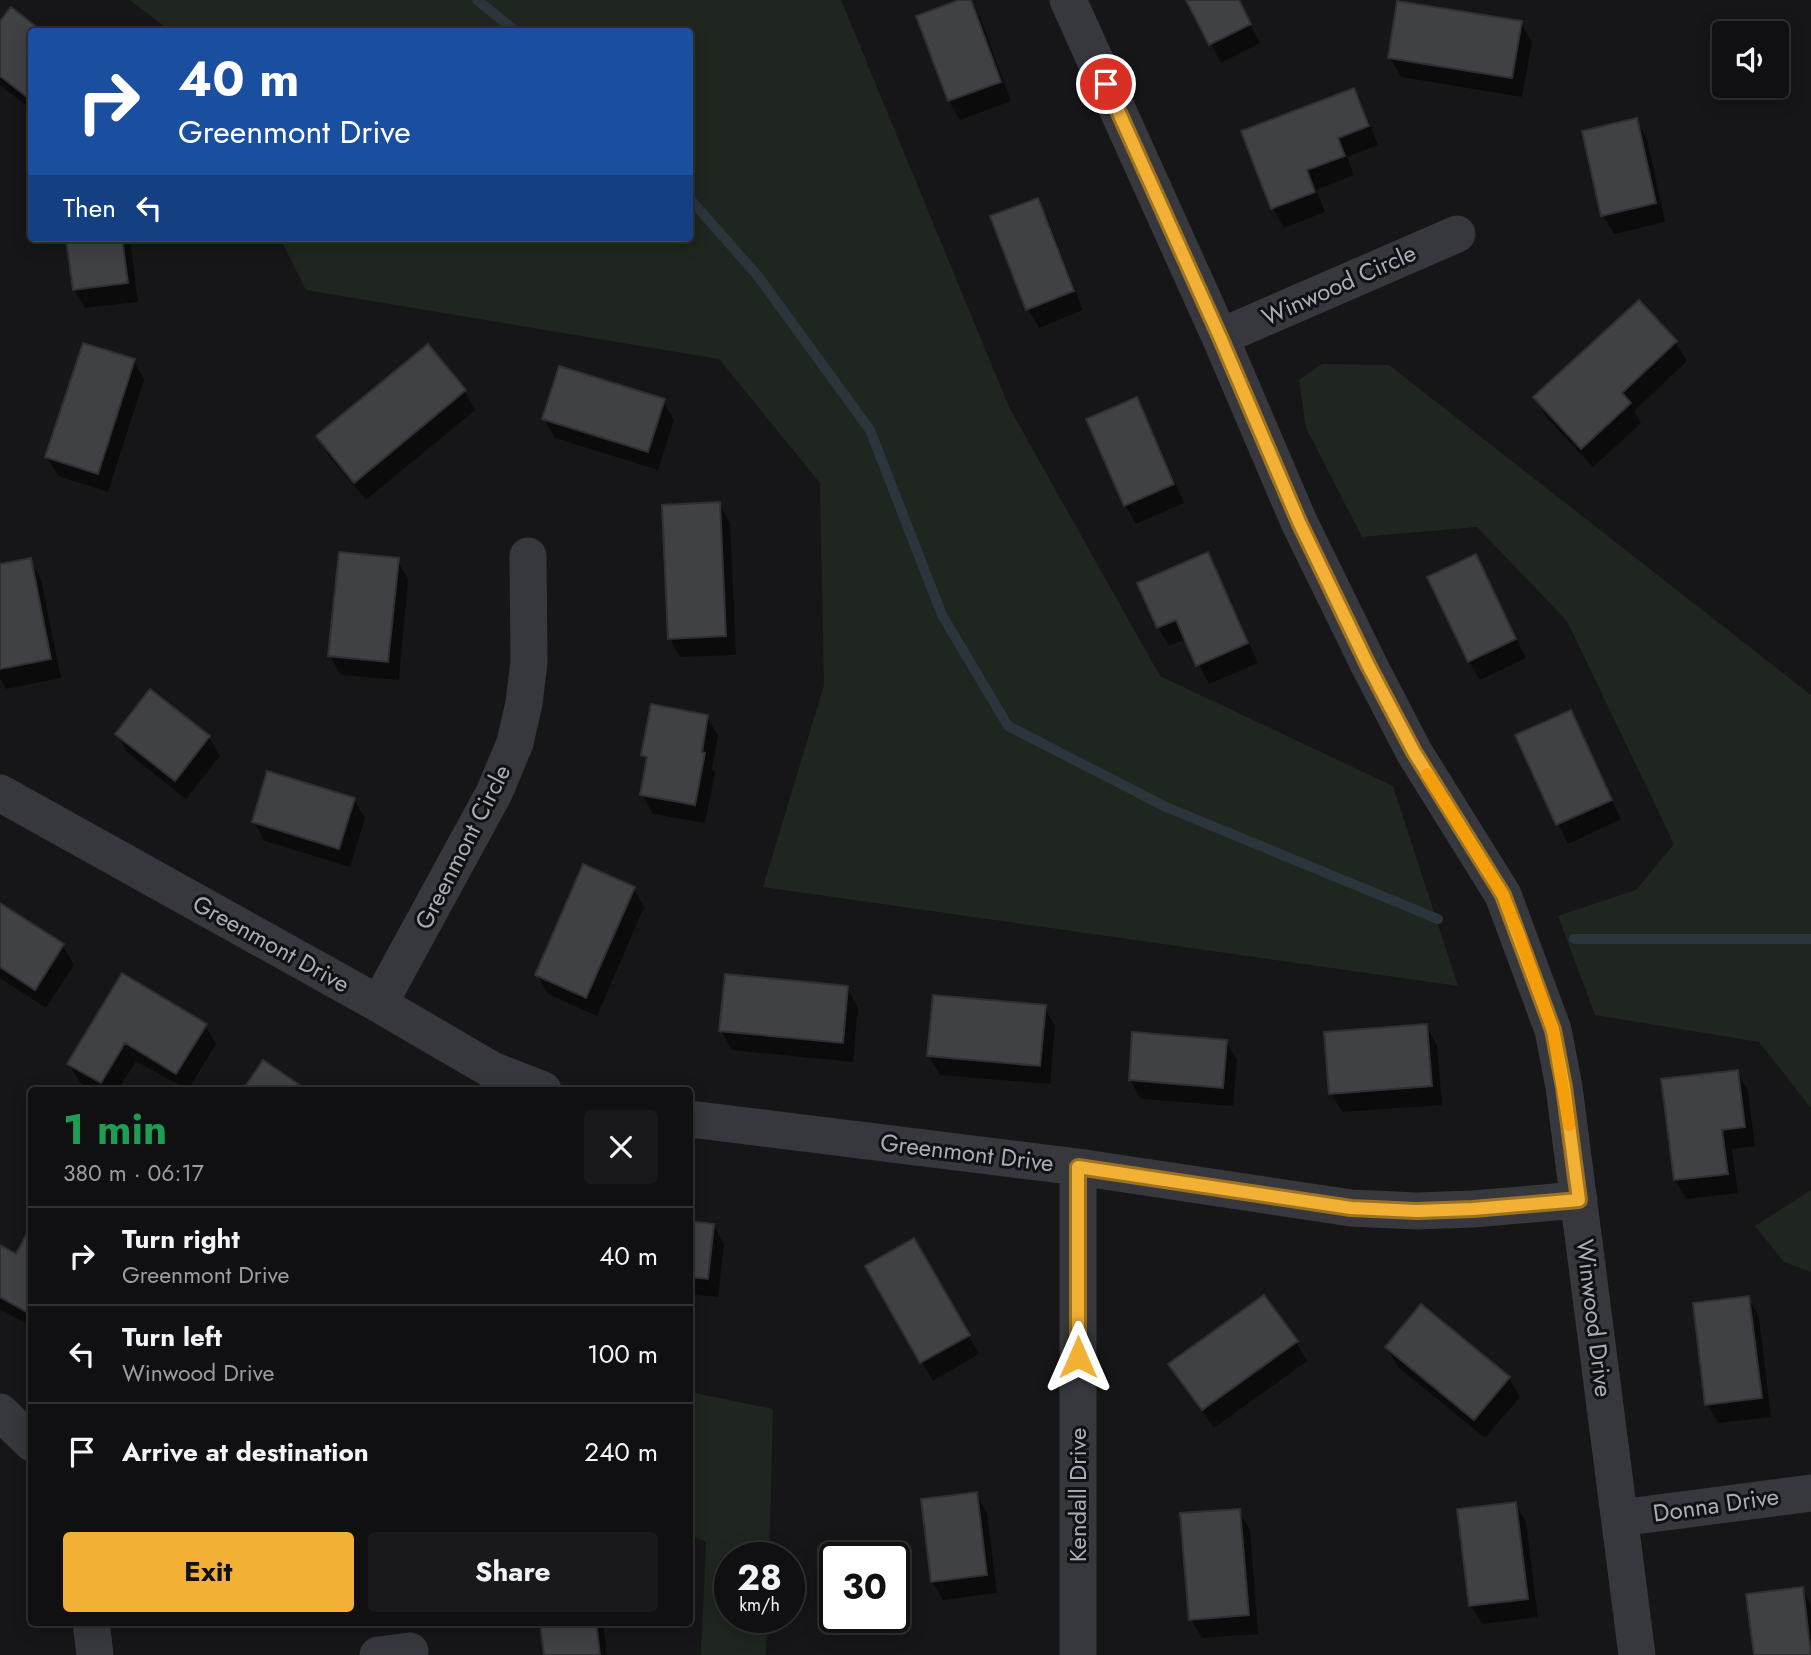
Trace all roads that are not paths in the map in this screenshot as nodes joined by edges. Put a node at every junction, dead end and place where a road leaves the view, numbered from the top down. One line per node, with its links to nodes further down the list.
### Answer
1 (1068, 0): 3 (street, Winwood Drive)
2 (1457, 234): 3 (street, Winwood Circle)
3 (1220, 337): 10 (street, Winwood Drive)
4 (528, 556): 6 (street, Greenmont Circle)
5 (0, 793): 6 (street, Greenmont Drive)
6 (379, 1004): 7 (street, Greenmont Drive)
7 (535, 1087)
8 (693, 1119): 9 (street, Greenmont Drive)
9 (1078, 1167): 10 (street, Greenmont Drive); 17 (street, Kendall Drive)
10 (1579, 1200): 14 (street, Winwood Drive)
11 (0, 1412): 12 (street)
12 (28, 1439)
13 (1811, 1493): 14 (street, Donna Drive)
14 (1620, 1518): 18 (street, Winwood Drive)
15 (91, 1626): 16 (street)
16 (95, 1655)
17 (1078, 1655)
18 (1637, 1655)

